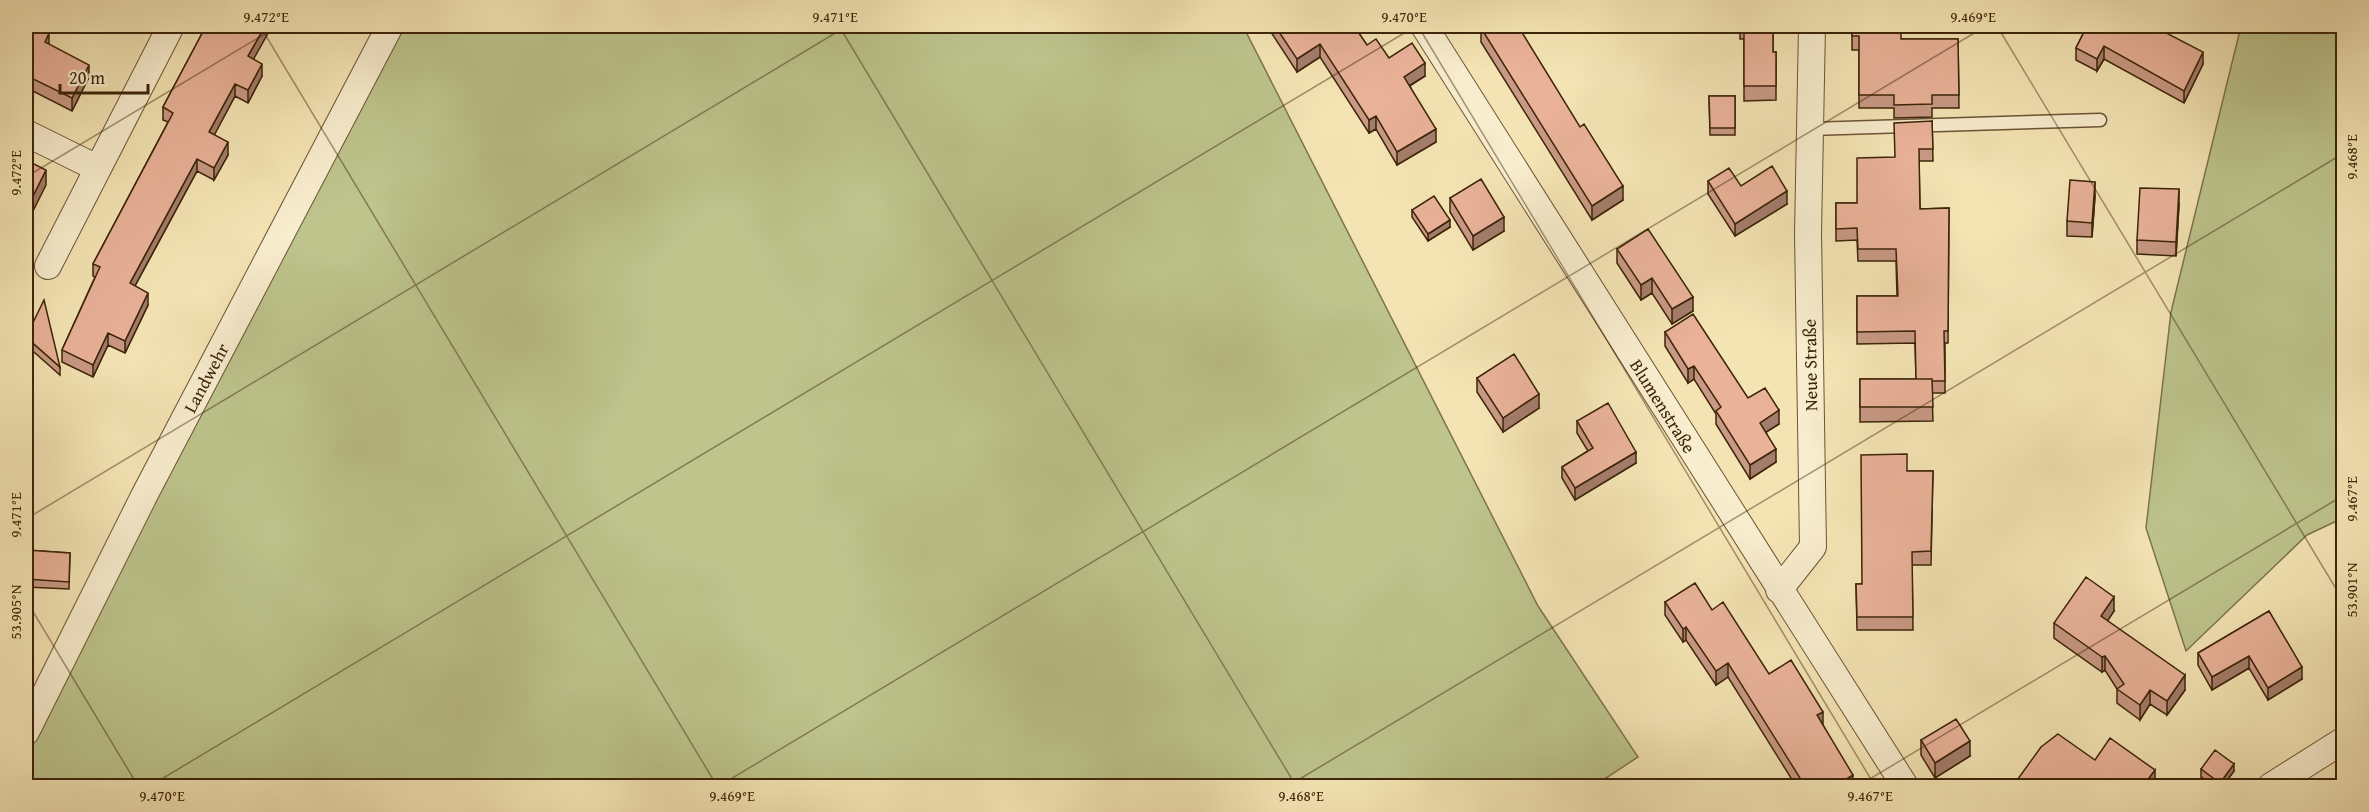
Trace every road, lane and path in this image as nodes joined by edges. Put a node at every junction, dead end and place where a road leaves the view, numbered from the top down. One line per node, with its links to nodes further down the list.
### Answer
1 (171, 26): 8 (street)
2 (390, 26): 11 (street, Landwehr)
3 (1424, 26): 10 (street, Blumenstraße)
4 (1812, 26): 6 (street, Neue Straße)
5 (2100, 120): 6 (lane)
6 (1810, 129): 10 (street, Neue Straße)
7 (26, 133): 8 (street)
8 (97, 168): 9 (street)
9 (48, 266)
10 (1779, 590): 13 (street, Blumenstraße)
11 (26, 732)
12 (2343, 740): 14 (street)
13 (1905, 786)
14 (2271, 786)

